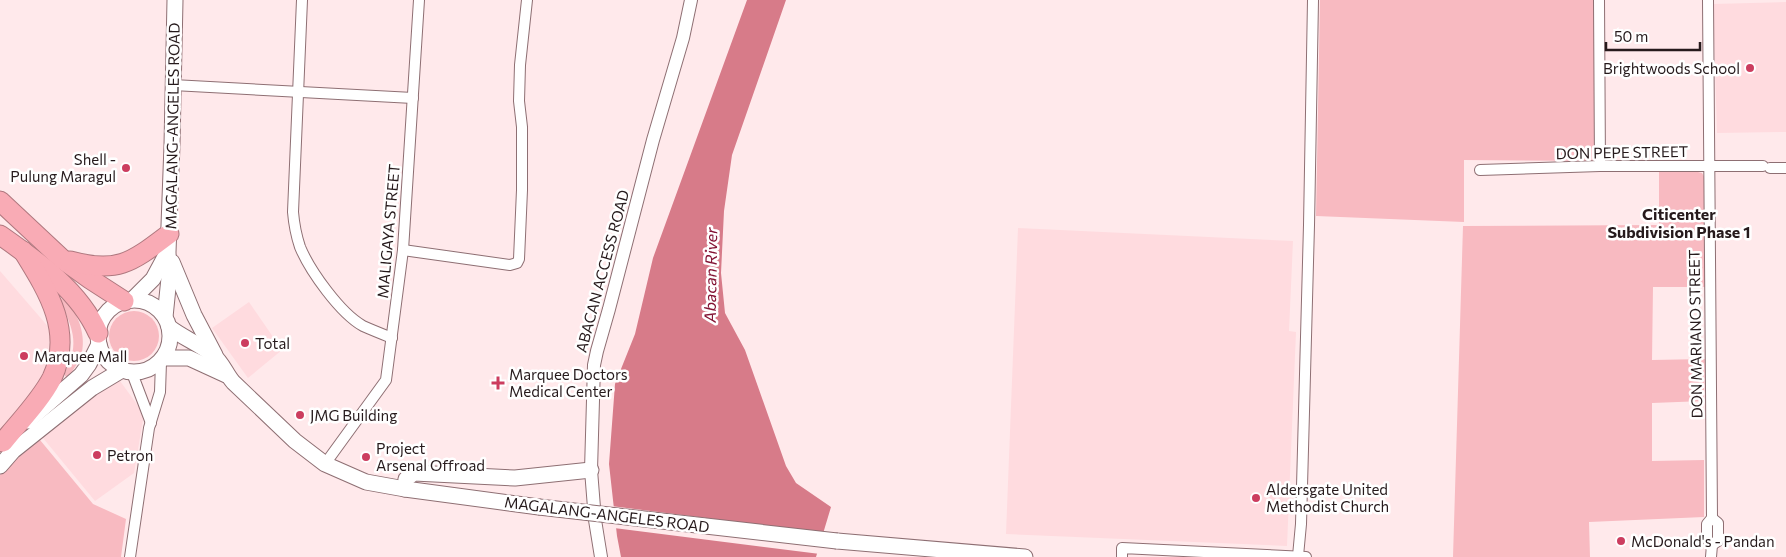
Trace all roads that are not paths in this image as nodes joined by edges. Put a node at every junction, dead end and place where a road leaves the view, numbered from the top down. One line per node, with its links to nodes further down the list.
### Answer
1 (175, 0): 9 (main road, MAGALANG-ANGELES ROAD)
2 (302, 0): 10 (street)
3 (419, 0): 11 (street, MALIGAYA STREET)
4 (527, 0): 19 (street)
5 (691, 0): 34 (street, ABACAN ACCESS ROAD)
6 (1313, 0): 36 (street)
7 (1599, 0): 12 (street)
8 (1708, 0): 13 (street, DON MARIANO STREET)
9 (173, 85): 10 (street); 18 (main road, MAGALANG-ANGELES ROAD)
10 (298, 91): 11 (street); 25 (street)
11 (413, 98): 19 (street, MALIGAYA STREET)
12 (1600, 166): 13 (street, DON PEPE STREET); 15 (street, DON PEPE STREET)
13 (1708, 166): 14 (street, DON PEPE STREET); 42 (street, DON MARIANO STREET)
14 (1786, 168)
15 (1480, 170)
16 (0, 201): 21 (highway)
17 (0, 235): 20 (highway)
18 (169, 243): 21 (highway); 22 (main road, MAGALANG-ANGELES ROAD); 23 (main road, MAGALANG-ANGELES ROAD); 26 (main road, MAGALANG-ANGELES ROAD)
19 (403, 250): 25 (street, MALIGAYA STREET)
20 (22, 251): 24 (highway); 31 (highway)
21 (62, 259): 22 (highway)
22 (128, 300): 23 (main road); 24 (main road)
23 (167, 322): 26 (main road); 27 (main road)
24 (99, 338): 28 (main road); 31 (main road)
25 (392, 338): 32 (street, MALIGAYA STREET)
26 (215, 356): 29 (main road, MAGALANG-ANGELES ROAD)
27 (162, 360): 28 (main road); 29 (main road, MAGALANG-ANGELES ROAD); 30 (street)
28 (127, 371): 30 (street); 33 (main road)
29 (226, 375): 32 (main road, MAGALANG-ANGELES ROAD)
30 (151, 423): 37 (street)
31 (2, 444)
32 (325, 464): 35 (main road, MAGALANG-ANGELES ROAD)
33 (0, 466)
34 (591, 470): 35 (main road); 38 (street, ABACAN ACCESS ROAD)
35 (404, 489): 39 (main road, MAGALANG-ANGELES ROAD, bridge)
36 (1298, 556): 40 (street); 41 (street)
37 (130, 557)
38 (601, 557)
39 (1025, 557)
40 (1122, 557)
41 (1306, 557)
42 (1711, 557)

